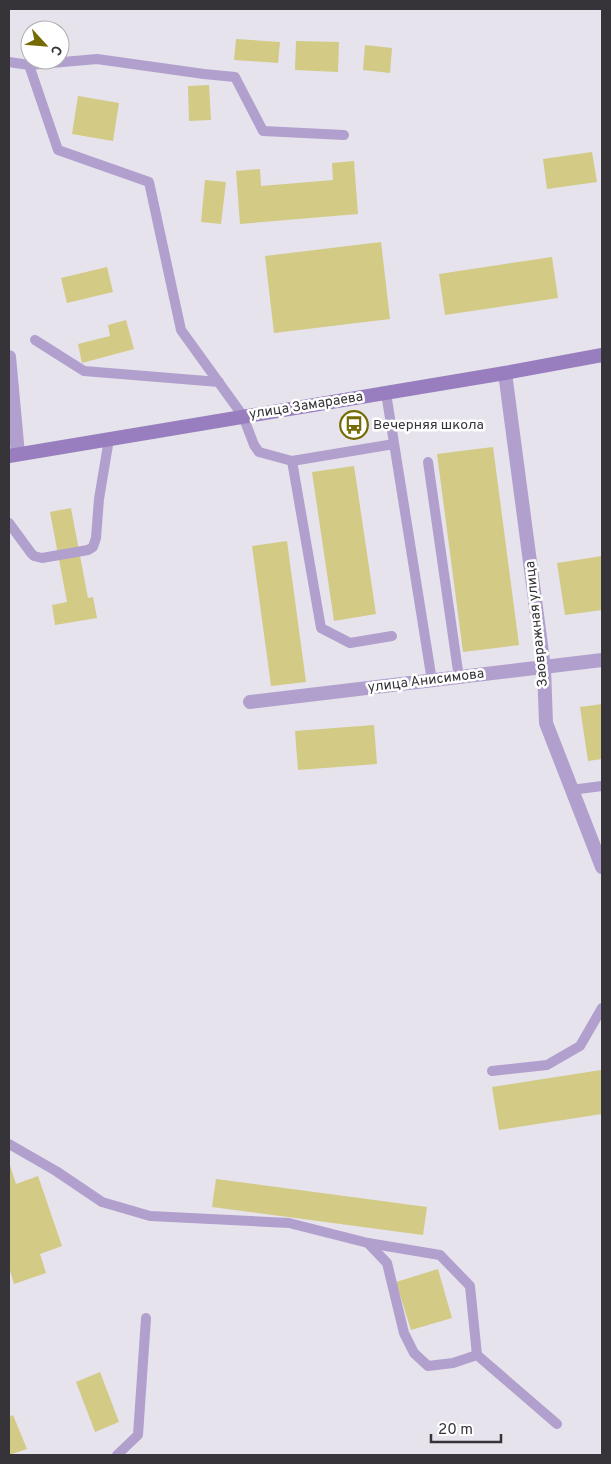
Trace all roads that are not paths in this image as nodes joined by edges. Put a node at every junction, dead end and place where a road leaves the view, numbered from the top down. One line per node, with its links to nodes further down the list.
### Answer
1 (70, 61): 3 (lane)
2 (31, 70): 8 (lane)
3 (344, 135)
4 (35, 340): 8 (lane)
5 (602, 355): 7 (main road, улица Замараева)
6 (9, 357): 13 (street)
7 (505, 373): 9 (main road, улица Замараева); 19 (street, Заовражная улица)
8 (219, 382): 10 (lane)
9 (386, 393): 10 (main road, улица Замараева); 12 (lane)
10 (243, 416): 11 (main road, улица Замараева); 14 (lane)
11 (109, 439): 13 (main road, улица Замараева); 16 (lane)
12 (394, 444): 14 (lane); 21 (lane)
13 (14, 455)
14 (292, 461): 17 (lane)
15 (428, 462): 20 (lane)
16 (9, 523)
17 (392, 636)
18 (602, 660): 19 (street, улица Анисимова)
19 (544, 668): 20 (street, улица Анисимова); 24 (street, Заовражная улица)
20 (459, 678): 21 (street, улица Анисимова)
21 (432, 681): 22 (street, улица Анисимова)
22 (250, 702)
23 (602, 786): 24 (lane)
24 (571, 790): 25 (street, Заовражная улица)
25 (602, 867)
26 (602, 1008): 27 (lane)
27 (492, 1071)
28 (9, 1144): 29 (lane)
29 (368, 1243): 31 (lane); 31 (lane)
30 (146, 1318): 33 (lane)
31 (477, 1355): 32 (lane)
32 (557, 1424)
33 (117, 1455)

